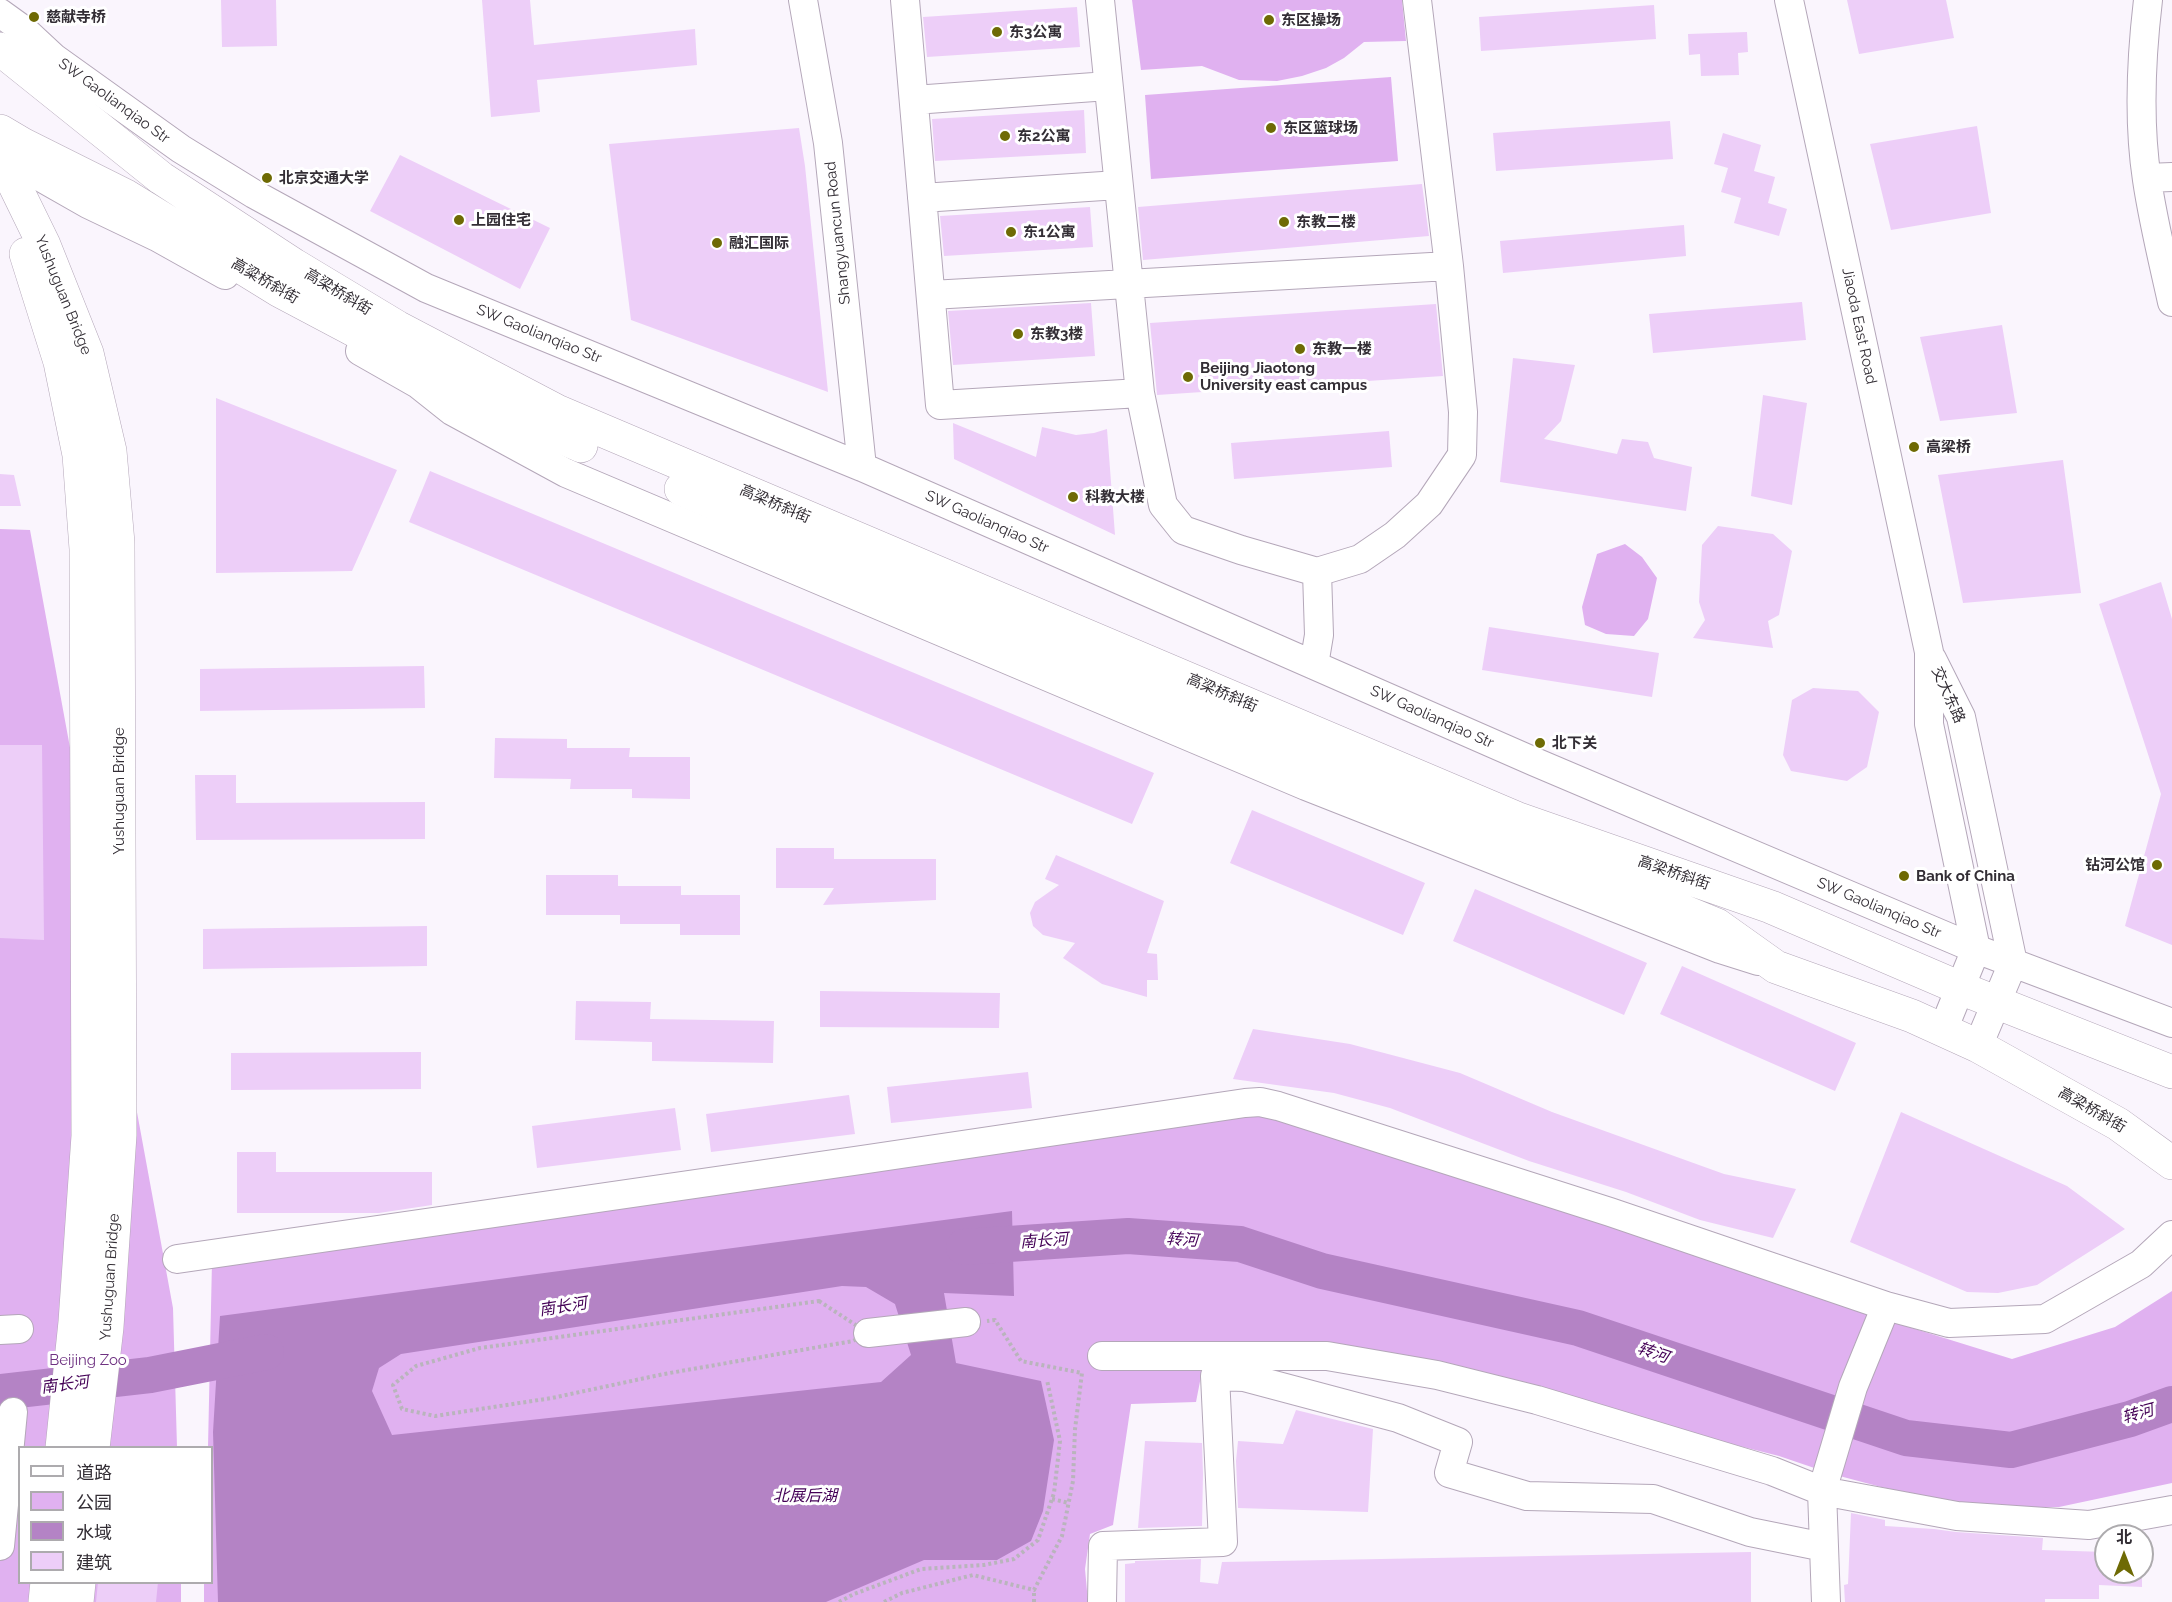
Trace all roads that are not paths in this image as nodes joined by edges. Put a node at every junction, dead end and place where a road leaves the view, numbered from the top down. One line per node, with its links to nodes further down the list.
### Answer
1 (803, 0): 24 (street, Shangyuancun Road)
2 (905, 0): 10 (street)
3 (1100, 0): 9 (street)
4 (1417, 0): 18 (street)
5 (1789, 0): 27 (street, Jiaoda East Road)
6 (2148, 0): 13 (street)
7 (0, 13): 24 (street, SW Gaolianqiao Str)
8 (0, 49): 17 (main road, 高粱桥斜街)
9 (1108, 86): 10 (street); 14 (street)
10 (914, 100): 16 (street)
11 (0, 131): 23 (main road, 高粱桥斜街)
12 (0, 155): 25 (street, 高梁桥斜街); 47 (main road, Yushuguan Bridge)
13 (2159, 177): 21 (street)
14 (1118, 185): 16 (street); 19 (street)
15 (0, 198): 46 (main road, Yushuguan Bridge)
16 (922, 198): 20 (street)
17 (294, 265): 32 (main road, 高梁桥斜街)
18 (1449, 266): 19 (street); 26 (street)
19 (1128, 284): 20 (street); 22 (street)
20 (931, 295): 22 (street)
21 (2172, 302)
22 (1140, 393): 26 (street)
23 (533, 426): 25 (street); 31 (main road, 高梁桥斜街)
24 (862, 467): 28 (street, SW Gaolianqiao Str)
25 (566, 472): 31 (street, 高梁桥斜街)
26 (1317, 572): 28 (street)
27 (1929, 652): 29 (street, 交大东路); 30 (street, 交大东路)
28 (1314, 665): 29 (street, SW Gaolianqiao Str)
29 (1976, 949): 30 (street, SW Gaolianqiao Str); 32 (street)
30 (2013, 963): 33 (street); 34 (street)
31 (1776, 966): 35 (main road, 高梁桥斜街)
32 (1960, 988): 33 (main road, 高梁桥斜街); 35 (street)
33 (1996, 1002): 36 (street); 37 (main road, 高梁桥斜街)
34 (2172, 1023)
35 (1943, 1030): 36 (main road, 高梁桥斜街)
36 (1978, 1046): 38 (main road, 高梁桥斜街)
37 (2172, 1072)
38 (2172, 1163)
39 (2172, 1235): 41 (street)
40 (177, 1258): 41 (street)
41 (1886, 1306): 48 (street)
42 (966, 1322): 43 (street)
43 (868, 1333)
44 (1102, 1356): 48 (street)
45 (13, 1412): 50 (street)
46 (62, 1446)
47 (93, 1446)
48 (1822, 1491): 49 (street); 51 (street)
49 (2172, 1510)
50 (0, 1545)
51 (1824, 1547): 56 (street); 57 (street)
52 (47, 1584): 54 (main road)
53 (79, 1584): 55 (main road)
54 (45, 1602)
55 (77, 1602)
56 (1102, 1602)
57 (1826, 1602)

